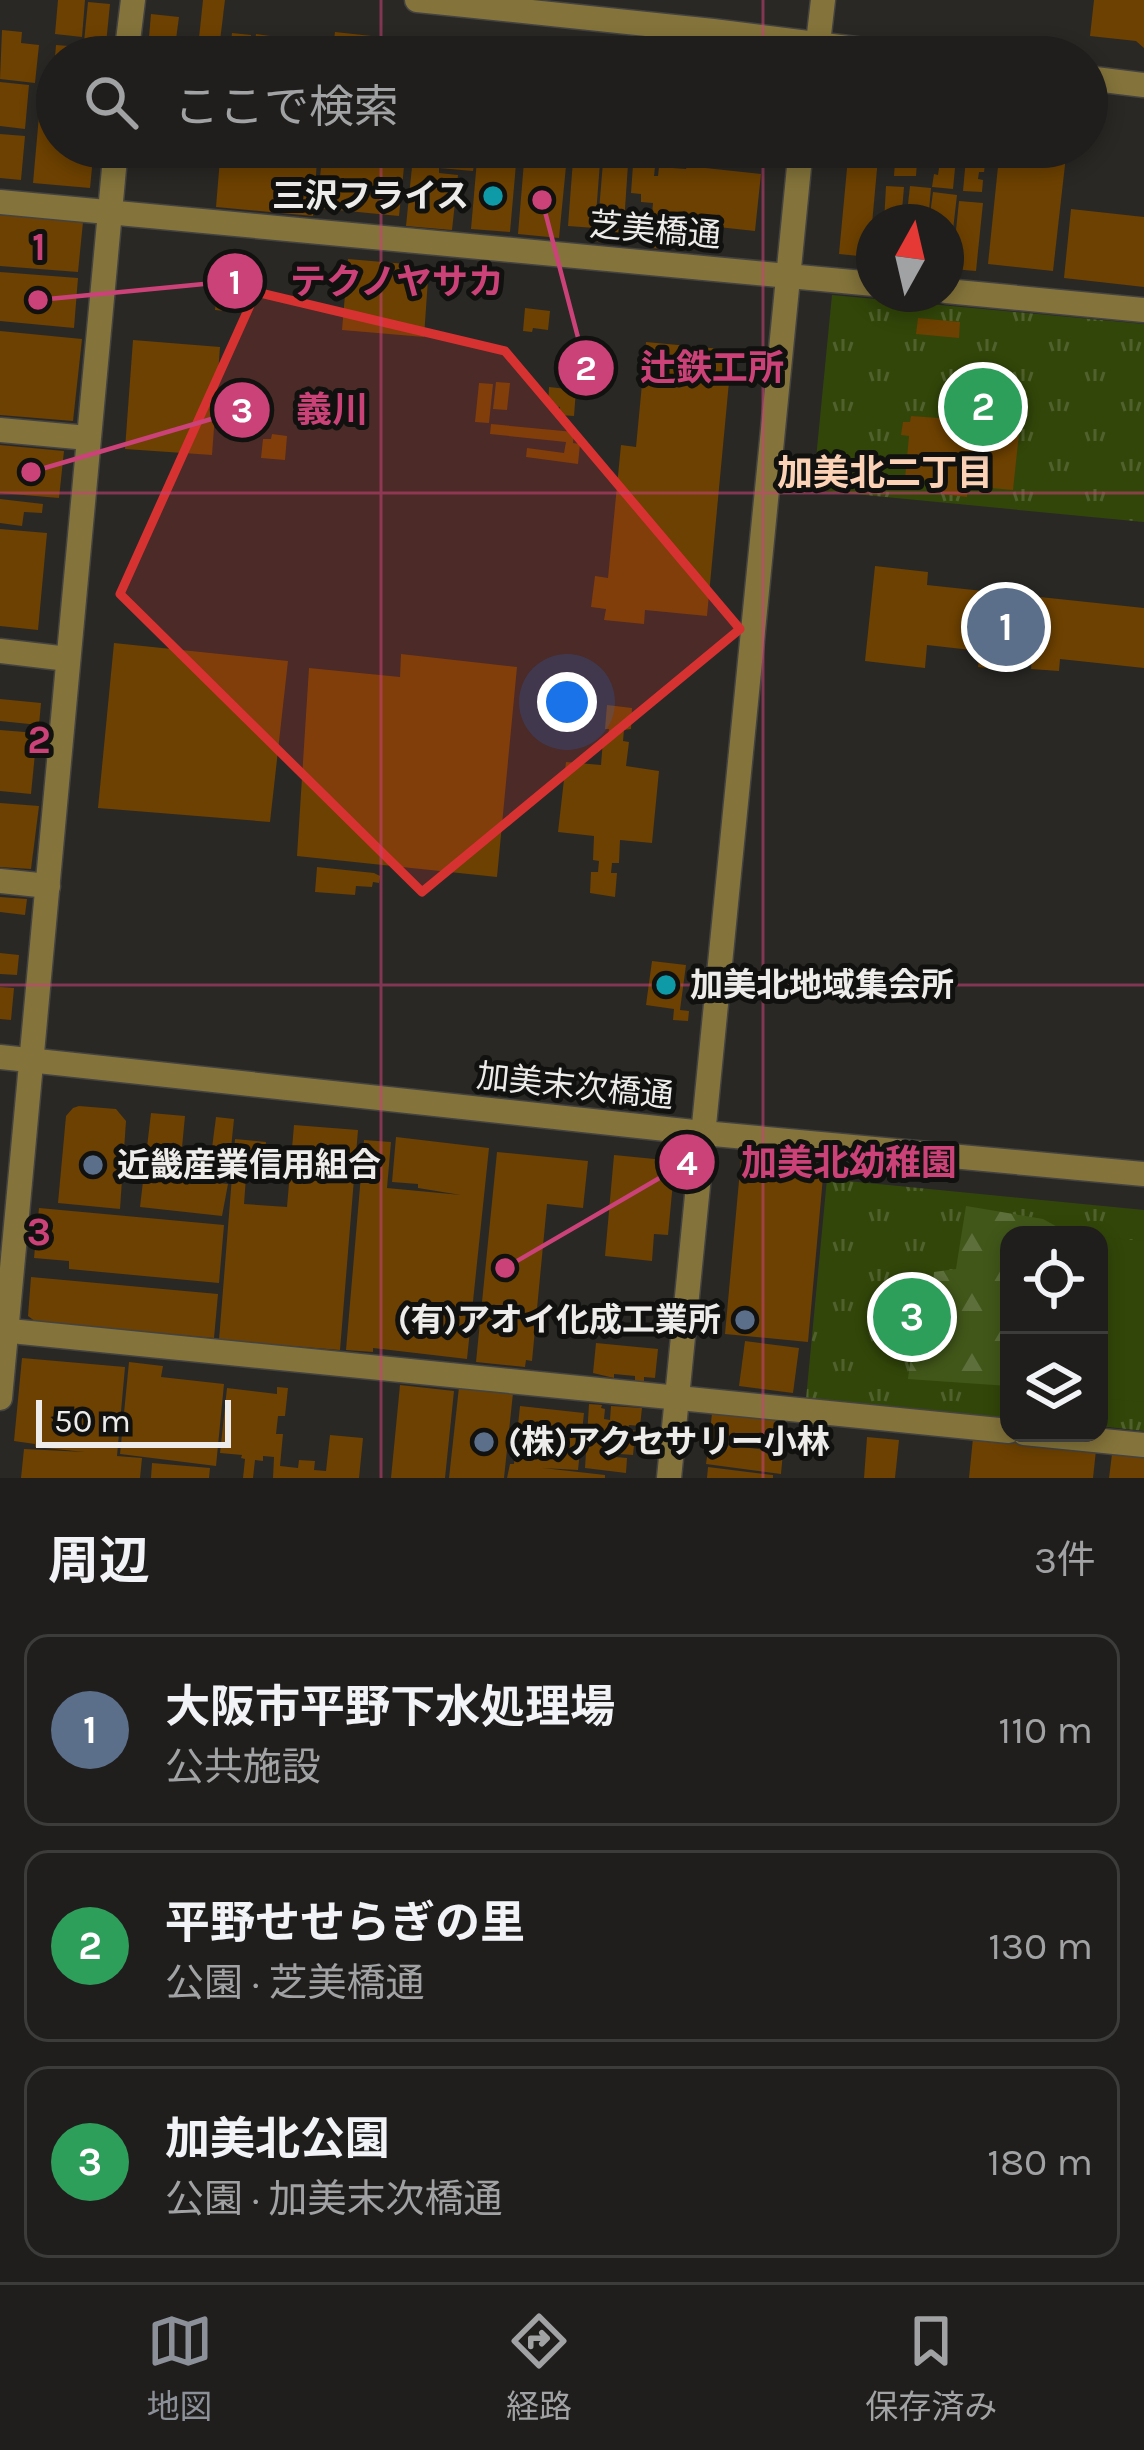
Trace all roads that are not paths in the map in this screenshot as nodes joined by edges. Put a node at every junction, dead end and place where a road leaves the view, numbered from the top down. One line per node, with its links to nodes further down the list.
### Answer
1 (133, 0): 4 (street)
2 (416, 0): 5 (street)
3 (823, 0): 6 (street)
4 (129, 36)
5 (720, 36)
6 (815, 36)
7 (1108, 81): 8 (street)
8 (1144, 86)
9 (114, 168): 12 (street)
10 (799, 168): 13 (street)
11 (0, 202): 12 (street, 芝美橋通)
12 (109, 211): 13 (street, 芝美橋通); 18 (street)
13 (789, 275): 14 (street, 芝美橋通); 25 (street)
14 (856, 282)
15 (964, 293): 16 (street)
16 (1144, 310)
17 (0, 430): 18 (street)
18 (88, 438): 20 (street)
19 (0, 651): 20 (street)
20 (68, 659): 22 (street)
21 (0, 880): 22 (street)
22 (48, 886): 24 (street)
23 (0, 1057): 24 (street, 加美末次橋通)
24 (32, 1060): 25 (street, 加美末次橋通); 27 (street)
25 (703, 1133): 26 (street, 加美末次橋通); 29 (street)
26 (1144, 1174)
27 (3, 1330): 28 (street); 29 (street)
28 (0, 1398)
29 (677, 1398): 30 (street); 33 (street)
30 (1000, 1431)
31 (1108, 1441): 32 (street)
32 (1144, 1445)
33 (669, 1478)

